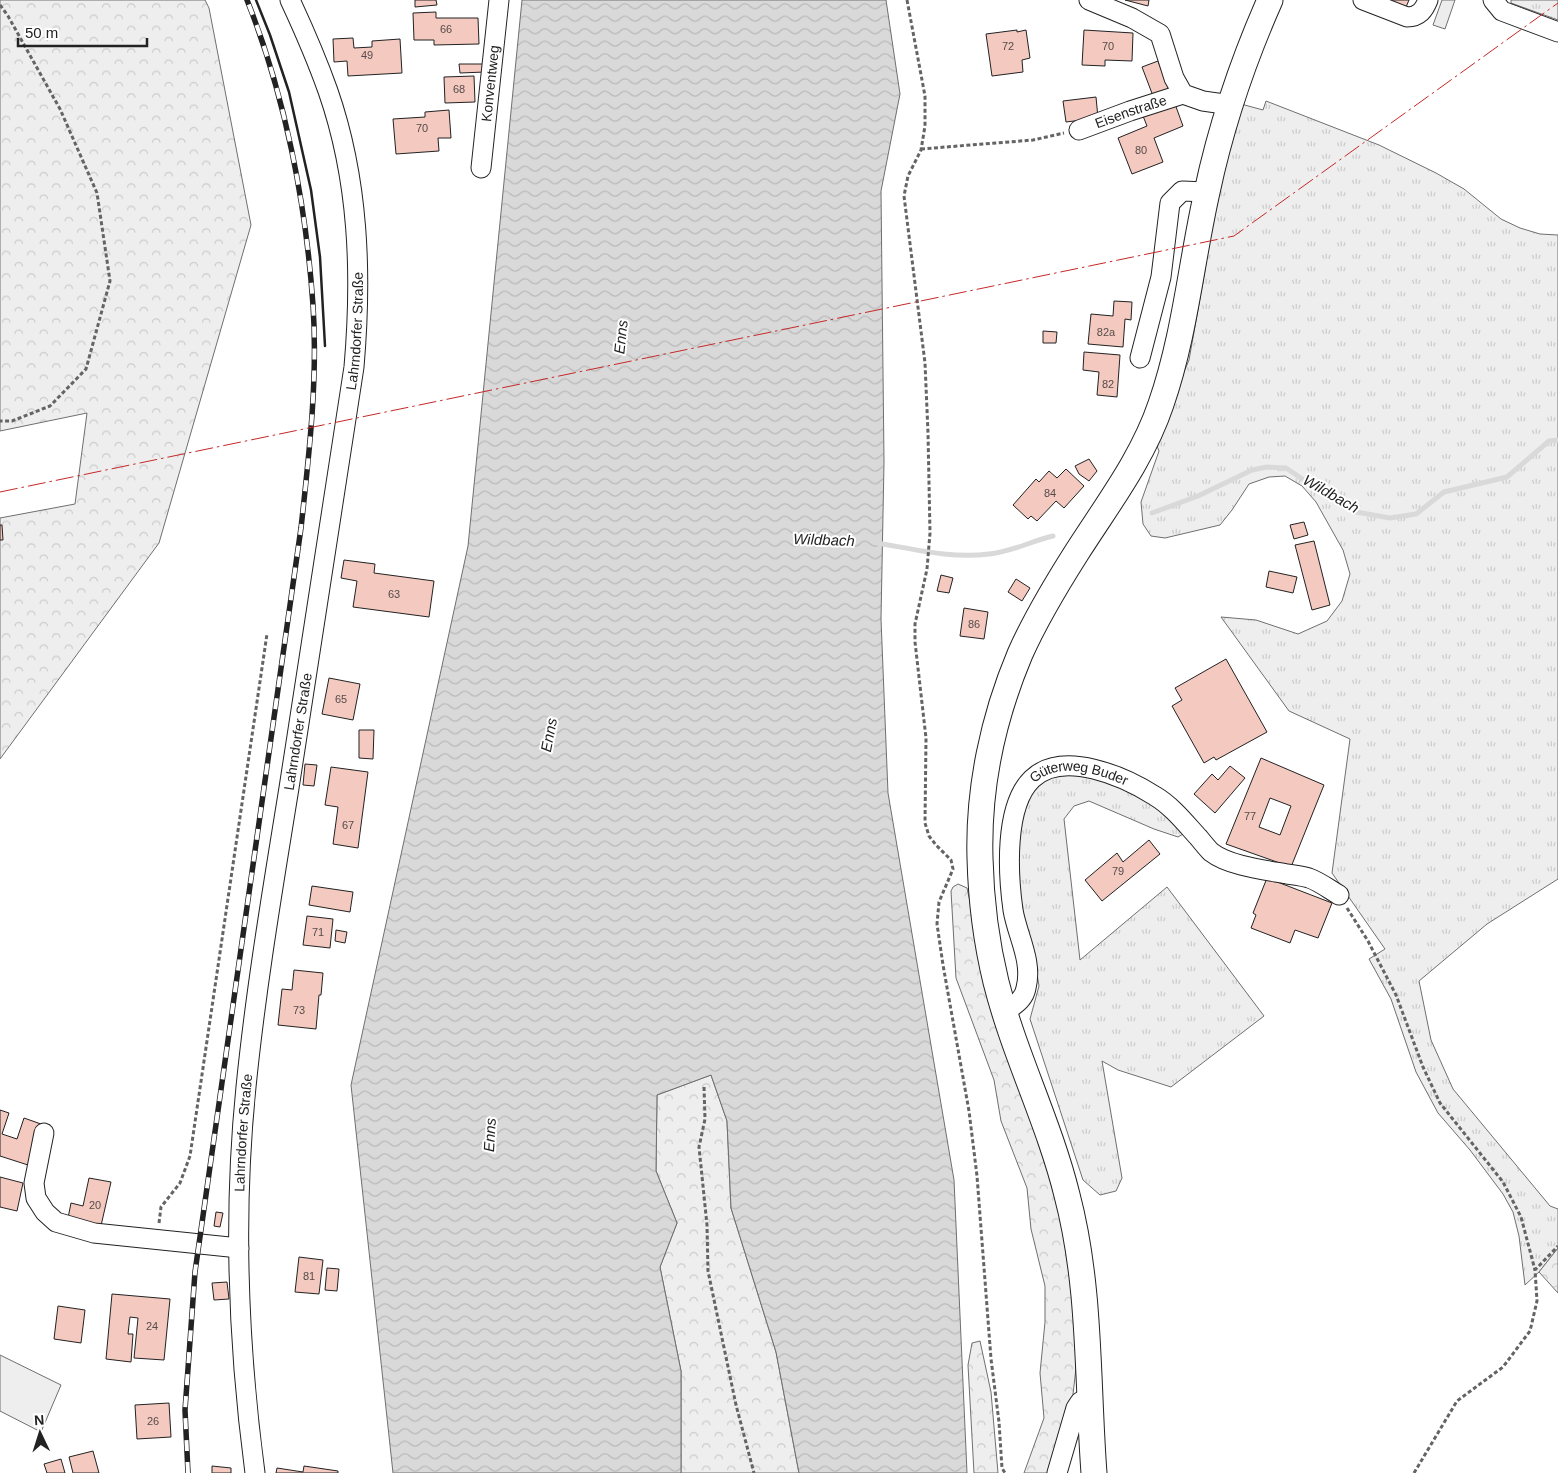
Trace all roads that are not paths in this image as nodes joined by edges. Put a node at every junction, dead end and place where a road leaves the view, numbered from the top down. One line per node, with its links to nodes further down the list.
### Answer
1 (290, 0): 18 (street, Lahrndorfer Straße)
2 (498, 0): 12 (street, Konventweg)
3 (1089, 0): 9 (street, Eisenstraße)
4 (1270, 0): 10 (main road)
5 (1363, 0): 6 (street)
6 (1428, 0)
7 (1493, 0): 8 (street)
8 (1558, 32)
9 (1183, 94): 10 (street, Eisenstraße); 11 (street, Eisenstraße)
10 (1231, 104): 13 (main road)
11 (1079, 130)
12 (481, 168)
13 (1207, 192): 14 (street); 16 (main road)
14 (1140, 358)
15 (1339, 895): 16 (street, Güterweg Buder)
16 (1005, 1012): 19 (main road)
17 (44, 1133): 18 (street)
18 (239, 1248): 20 (street, Lahrndorfer Straße)
19 (1090, 1396): 21 (street); 22 (main road)
20 (255, 1473)
21 (1057, 1473)
22 (1094, 1473)

